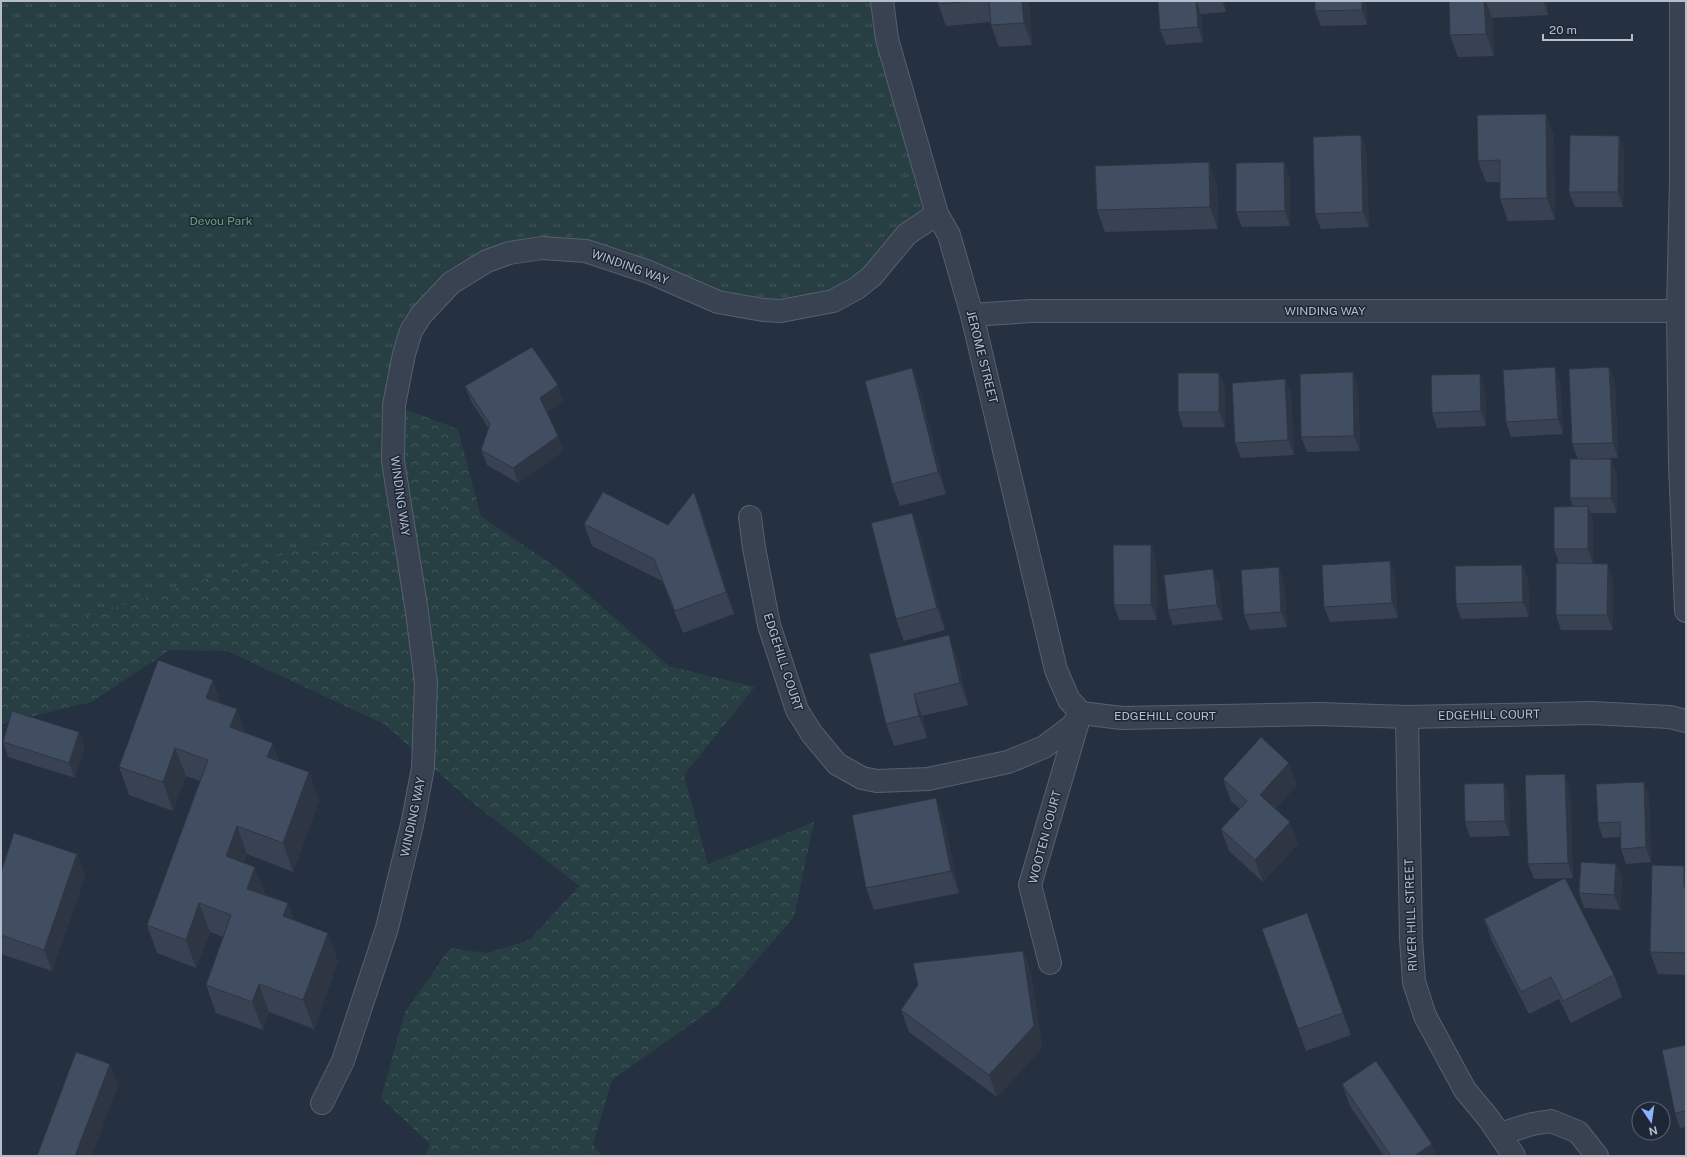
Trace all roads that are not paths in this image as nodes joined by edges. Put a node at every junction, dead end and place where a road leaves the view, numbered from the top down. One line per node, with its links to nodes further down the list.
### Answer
1 (882, 1): 3 (street, JEROME STREET)
2 (1680, 1): 4 (street)
3 (937, 214): 5 (street, JEROME STREET); 12 (street, WINDING WAY)
4 (1678, 312): 5 (street, WINDING WAY); 7 (street)
5 (972, 315): 8 (street, JEROME STREET)
6 (750, 517): 8 (street, EDGEHILL COURT)
7 (1686, 611)
8 (1081, 713): 9 (street, EDGEHILL COURT); 11 (street, WOOTEN COURT)
9 (1406, 717): 10 (street, EDGEHILL COURT); 13 (street, RIVER HILL STREET)
10 (1686, 721)
11 (1050, 963)
12 (322, 1103)
13 (1500, 1134): 14 (street, RIVER HILL STREET); 15 (street)
14 (1514, 1156)
15 (1597, 1156)

